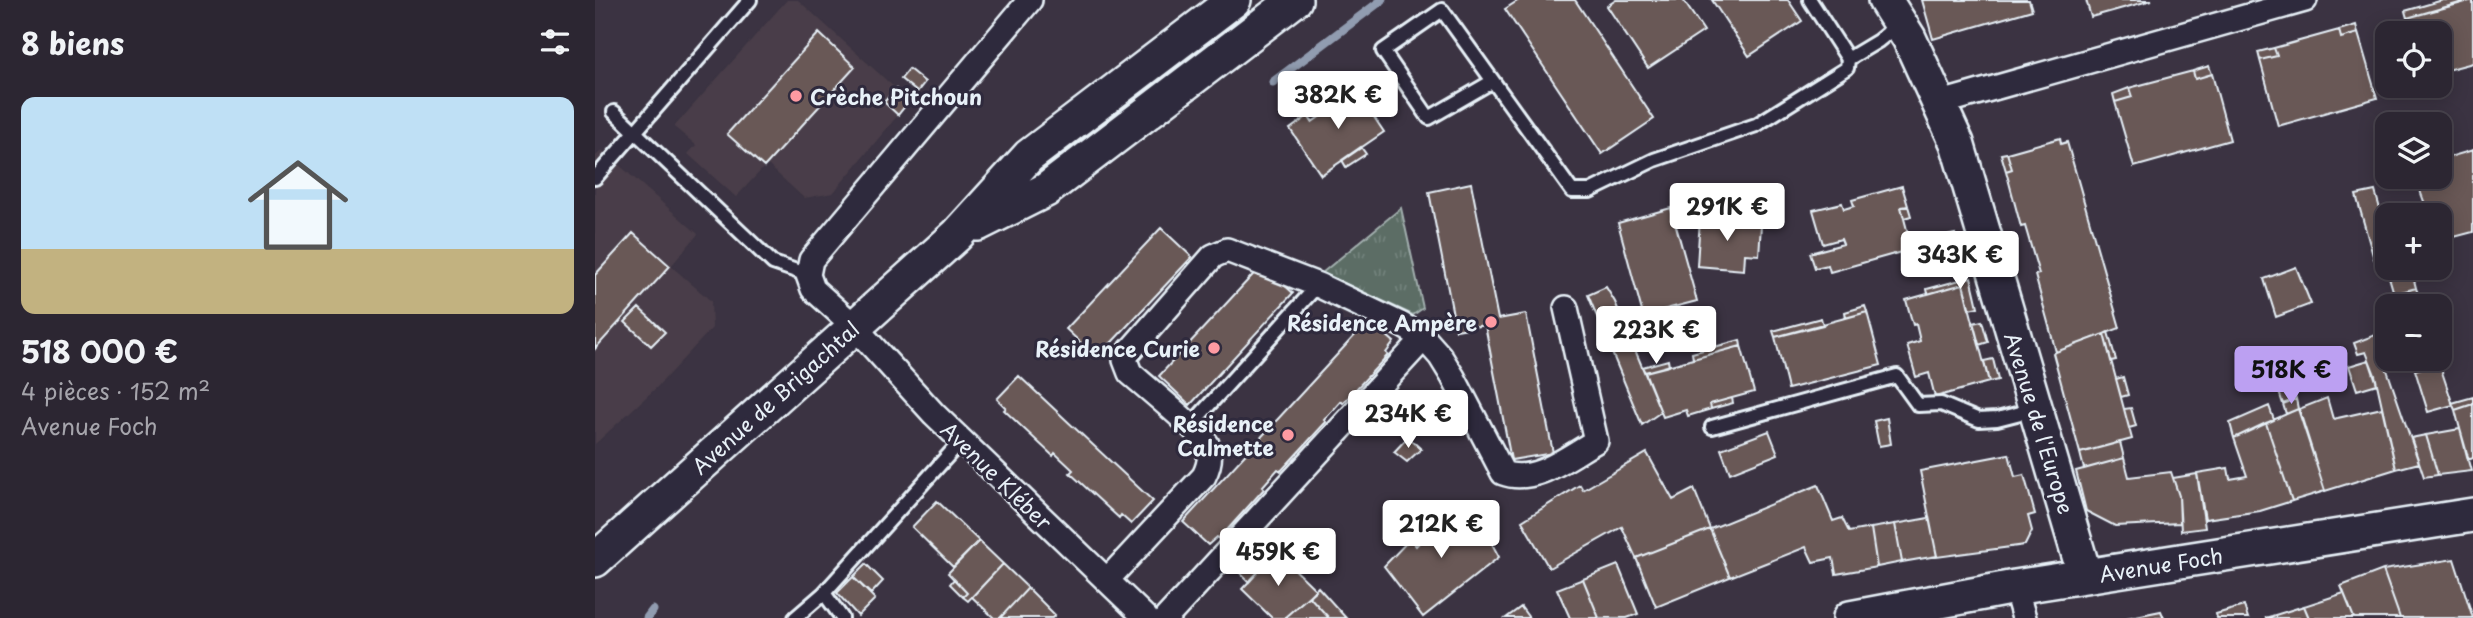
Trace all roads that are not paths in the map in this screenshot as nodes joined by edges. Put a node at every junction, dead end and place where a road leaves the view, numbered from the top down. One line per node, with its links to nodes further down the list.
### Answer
1 (750, 0): 12 (lane)
2 (1030, 0): 15 (street)
3 (1234, 0): 14 (main road, Avenue de Brigachtal)
4 (1295, 0): 14 (main road, Avenue de Brigachtal)
5 (1810, 0): 8 (lane)
6 (2305, 0): 10 (street)
7 (1892, 12): 8 (lane); 10 (main road, Avenue de l'Europe)
8 (1848, 59): 9 (lane)
9 (1493, 80): 9 (lane)
10 (1941, 103): 20 (main road, Avenue de l'Europe)
11 (614, 112): 12 (lane)
12 (636, 132): 13 (lane); 15 (lane)
13 (595, 177)
14 (957, 235): 18 (main road, Avenue de Brigachtal)
15 (808, 275): 18 (street, Avenue Kléber)
16 (1318, 285): 19 (street); 22 (lane); 22 (street)
17 (1566, 308): 19 (street)
18 (854, 326): 23 (street, Avenue Kléber); 25 (main road, Avenue de Brigachtal)
19 (1424, 338): 33 (street)
20 (2036, 409): 21 (lane); 26 (main road, Avenue de l'Europe)
21 (1712, 426)
22 (1189, 427): 27 (street)
23 (962, 440): 27 (street, Avenue Kléber); 29 (lane)
24 (2473, 514): 26 (main road, Avenue Foch)
25 (595, 560)
26 (2085, 576): 28 (main road, Avenue Foch)
27 (1107, 580): 32 (street, Avenue Kléber)
28 (2015, 587): 34 (main road, Avenue Foch); 35 (street)
29 (824, 593): 30 (lane); 31 (lane)
30 (795, 618)
31 (842, 618)
32 (1146, 618)
33 (1166, 618)
34 (1850, 618)
35 (2024, 618)

